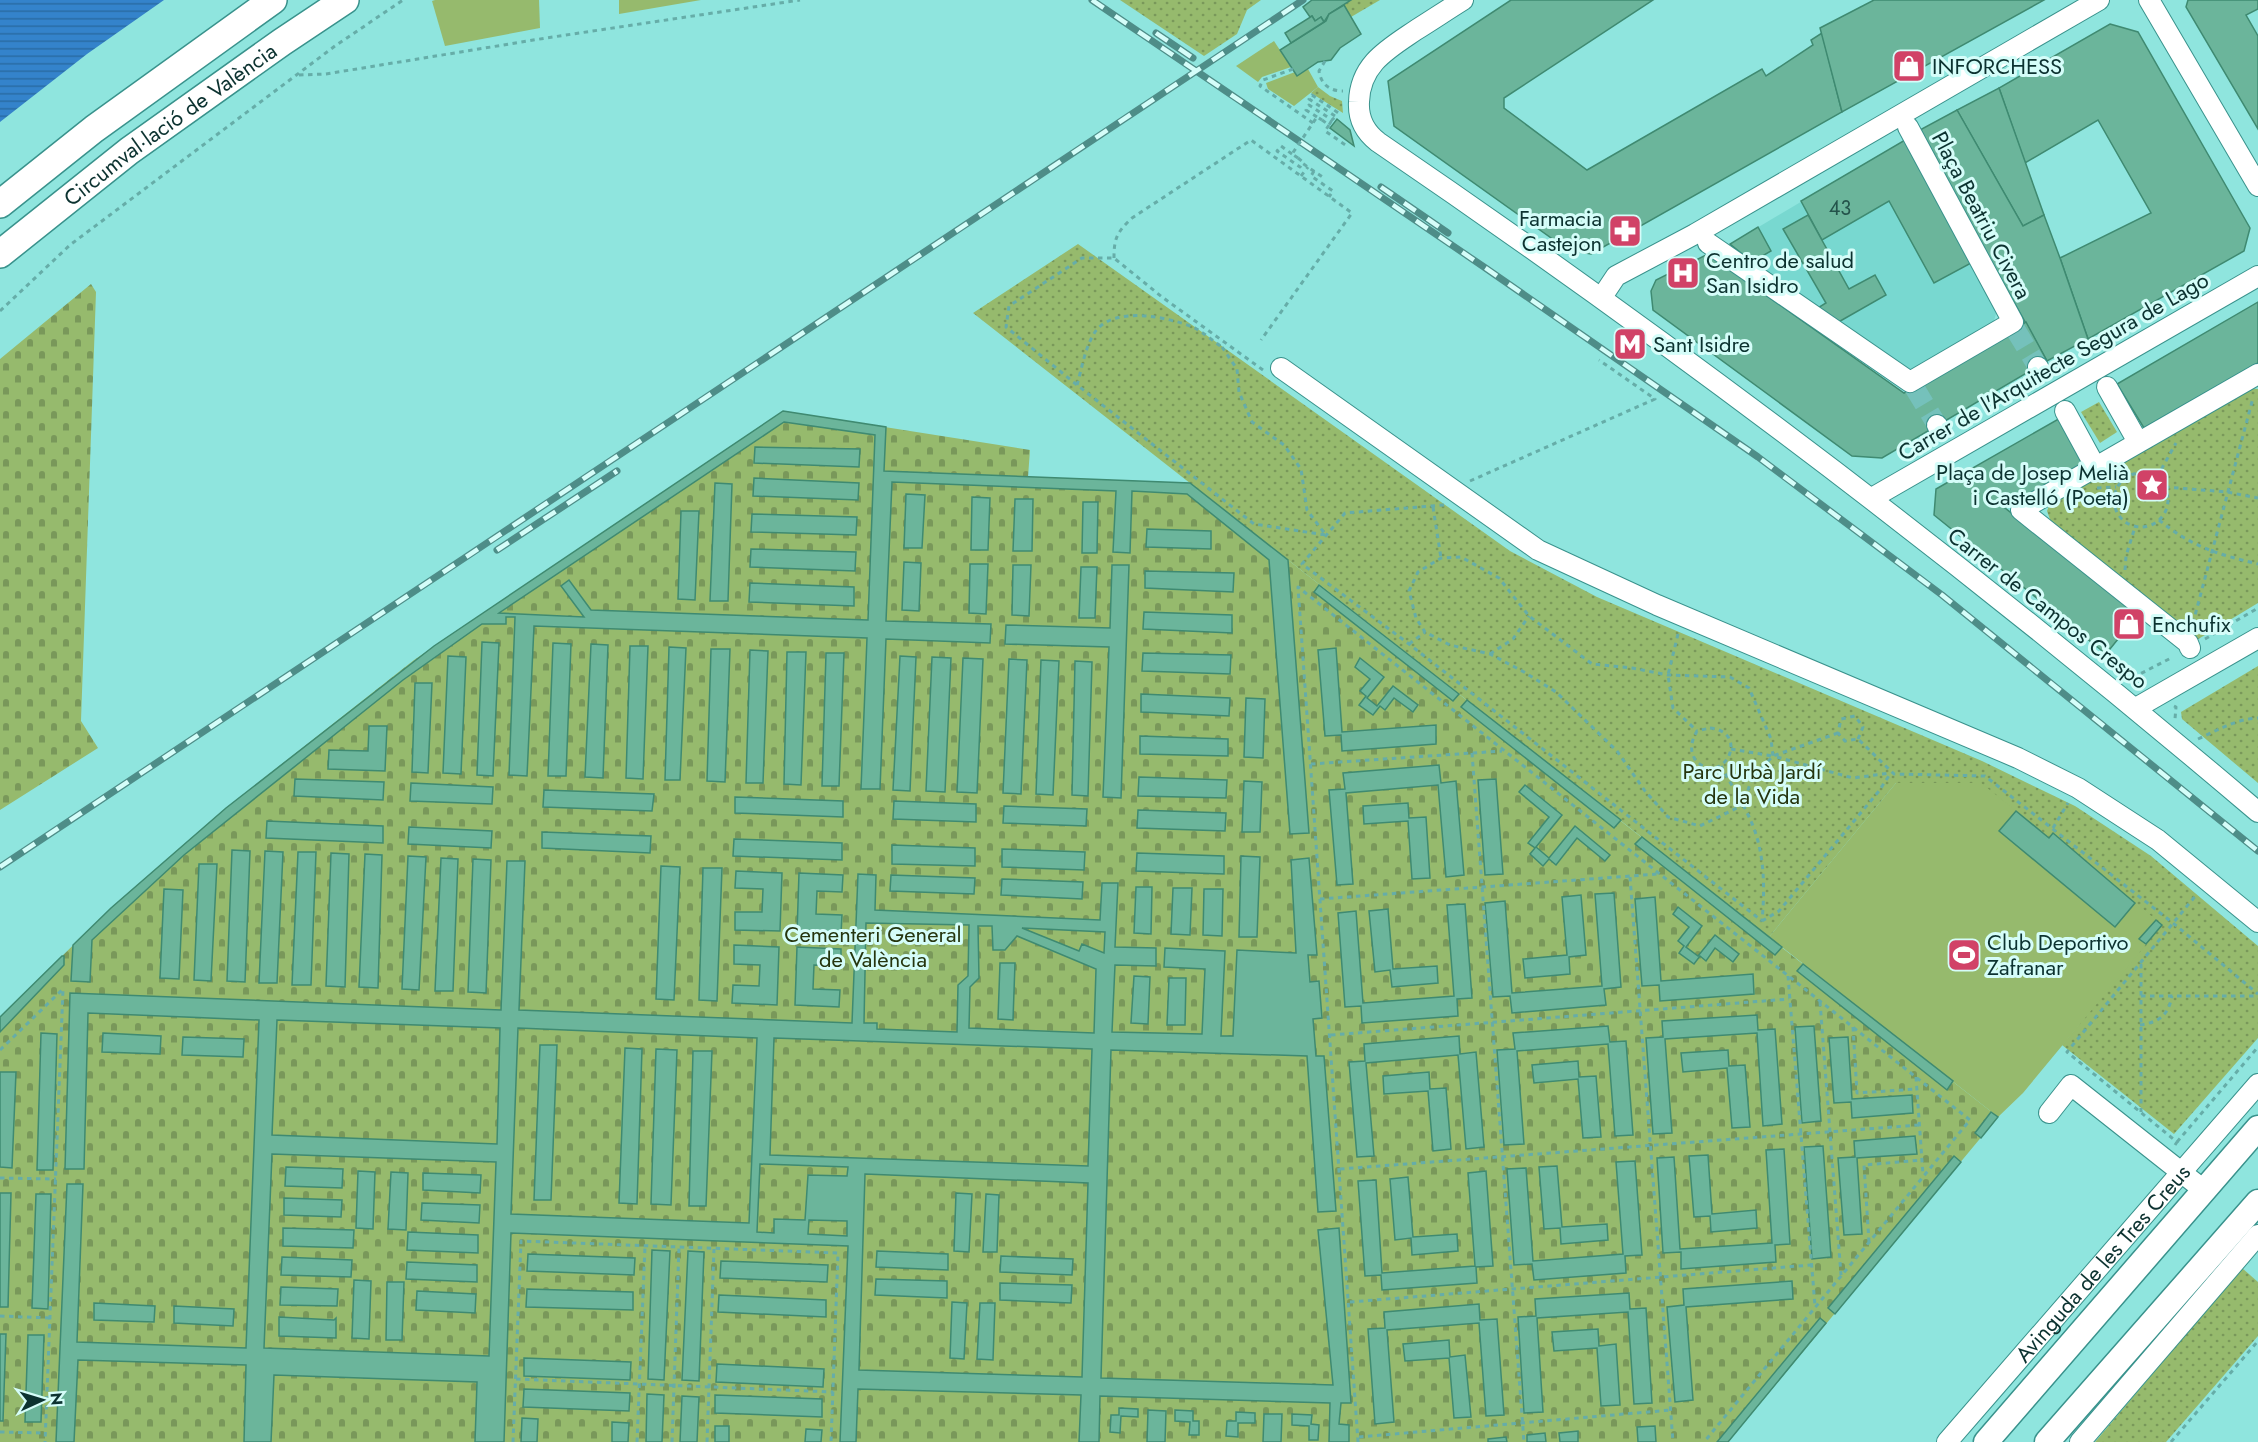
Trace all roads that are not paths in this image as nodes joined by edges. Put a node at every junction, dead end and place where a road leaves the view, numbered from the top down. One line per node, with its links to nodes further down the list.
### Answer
1 (273, 0): 8 (highway, Circumval·lació de València)
2 (345, 0): 10 (highway, Circumval·lació de València)
3 (1462, 0): 12 (street, Carrer de Campos Crespo)
4 (2099, 0): 12 (street)
5 (2149, 0): 7 (street)
6 (1908, 127): 9 (street, Plaça Beatriu Civera)
7 (2258, 186)
8 (0, 204)
9 (1708, 243)
10 (0, 254)
11 (2258, 276): 19 (street, Carrer de l'Arquitecte Segura de Lago)
12 (1602, 297): 19 (street, Carrer de Campos Crespo)
13 (1281, 368): 24 (street)
14 (2257, 381): 17 (street)
15 (2107, 387): 17 (street)
16 (2065, 411): 18 (street)
17 (2138, 442): 18 (street)
18 (2096, 468): 21 (street)
19 (1872, 498): 22 (street, Carrer de Campos Crespo)
20 (2258, 638): 22 (street)
21 (2189, 645)
22 (2136, 708): 23 (street, Carrer de Campos Crespo)
23 (2258, 812)
24 (2258, 922)
25 (2258, 1084): 28 (street, Avinguda de les Tres Creus)
26 (2049, 1113): 28 (street)
27 (2258, 1128): 29 (main road, Avinguda de les Tres Creus)
28 (2181, 1172): 29 (street); 32 (street, Avinguda de les Tres Creus)
29 (2205, 1191): 33 (main road, Avinguda de les Tres Creus)
30 (2258, 1202): 31 (main road)
31 (2250, 1239): 34 (main road); 35 (street)
32 (1947, 1442)
33 (1986, 1442)
34 (2047, 1442)
35 (2080, 1442)

